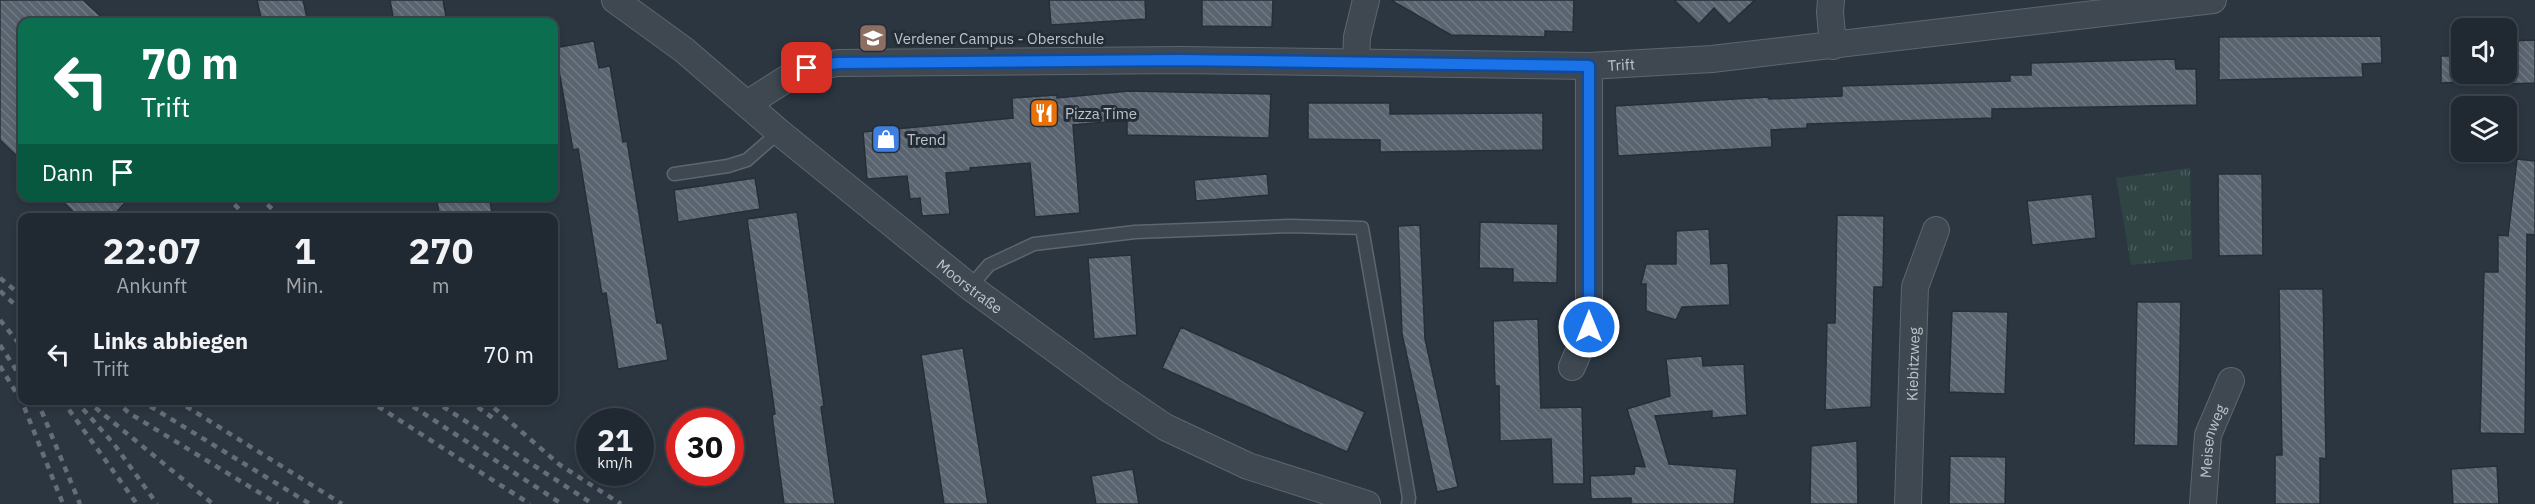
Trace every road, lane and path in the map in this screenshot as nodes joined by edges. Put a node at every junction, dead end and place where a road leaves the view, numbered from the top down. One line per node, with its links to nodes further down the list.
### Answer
1 (615, 0): 8 (street, Moorstraße)
2 (1366, 0): 6 (street)
3 (1831, 0): 5 (street)
4 (2213, 0): 5 (street, Trift)
5 (1833, 46): 7 (street, Trift)
6 (1356, 62): 7 (street, Trift); 8 (street, Trift)
7 (1589, 66): 13 (street)
8 (747, 104): 9 (street, Moorstraße)
9 (779, 132): 10 (lane); 12 (street, Moorstraße)
10 (674, 174)
11 (1936, 230): 17 (street, Kiebitzweg)
12 (970, 287): 15 (street, Moorstraße); 16 (lane)
13 (1572, 367)
14 (2231, 381): 18 (street, Meisenweg)
15 (1366, 504)
16 (1408, 504)
17 (1908, 504)
18 (2204, 504)

